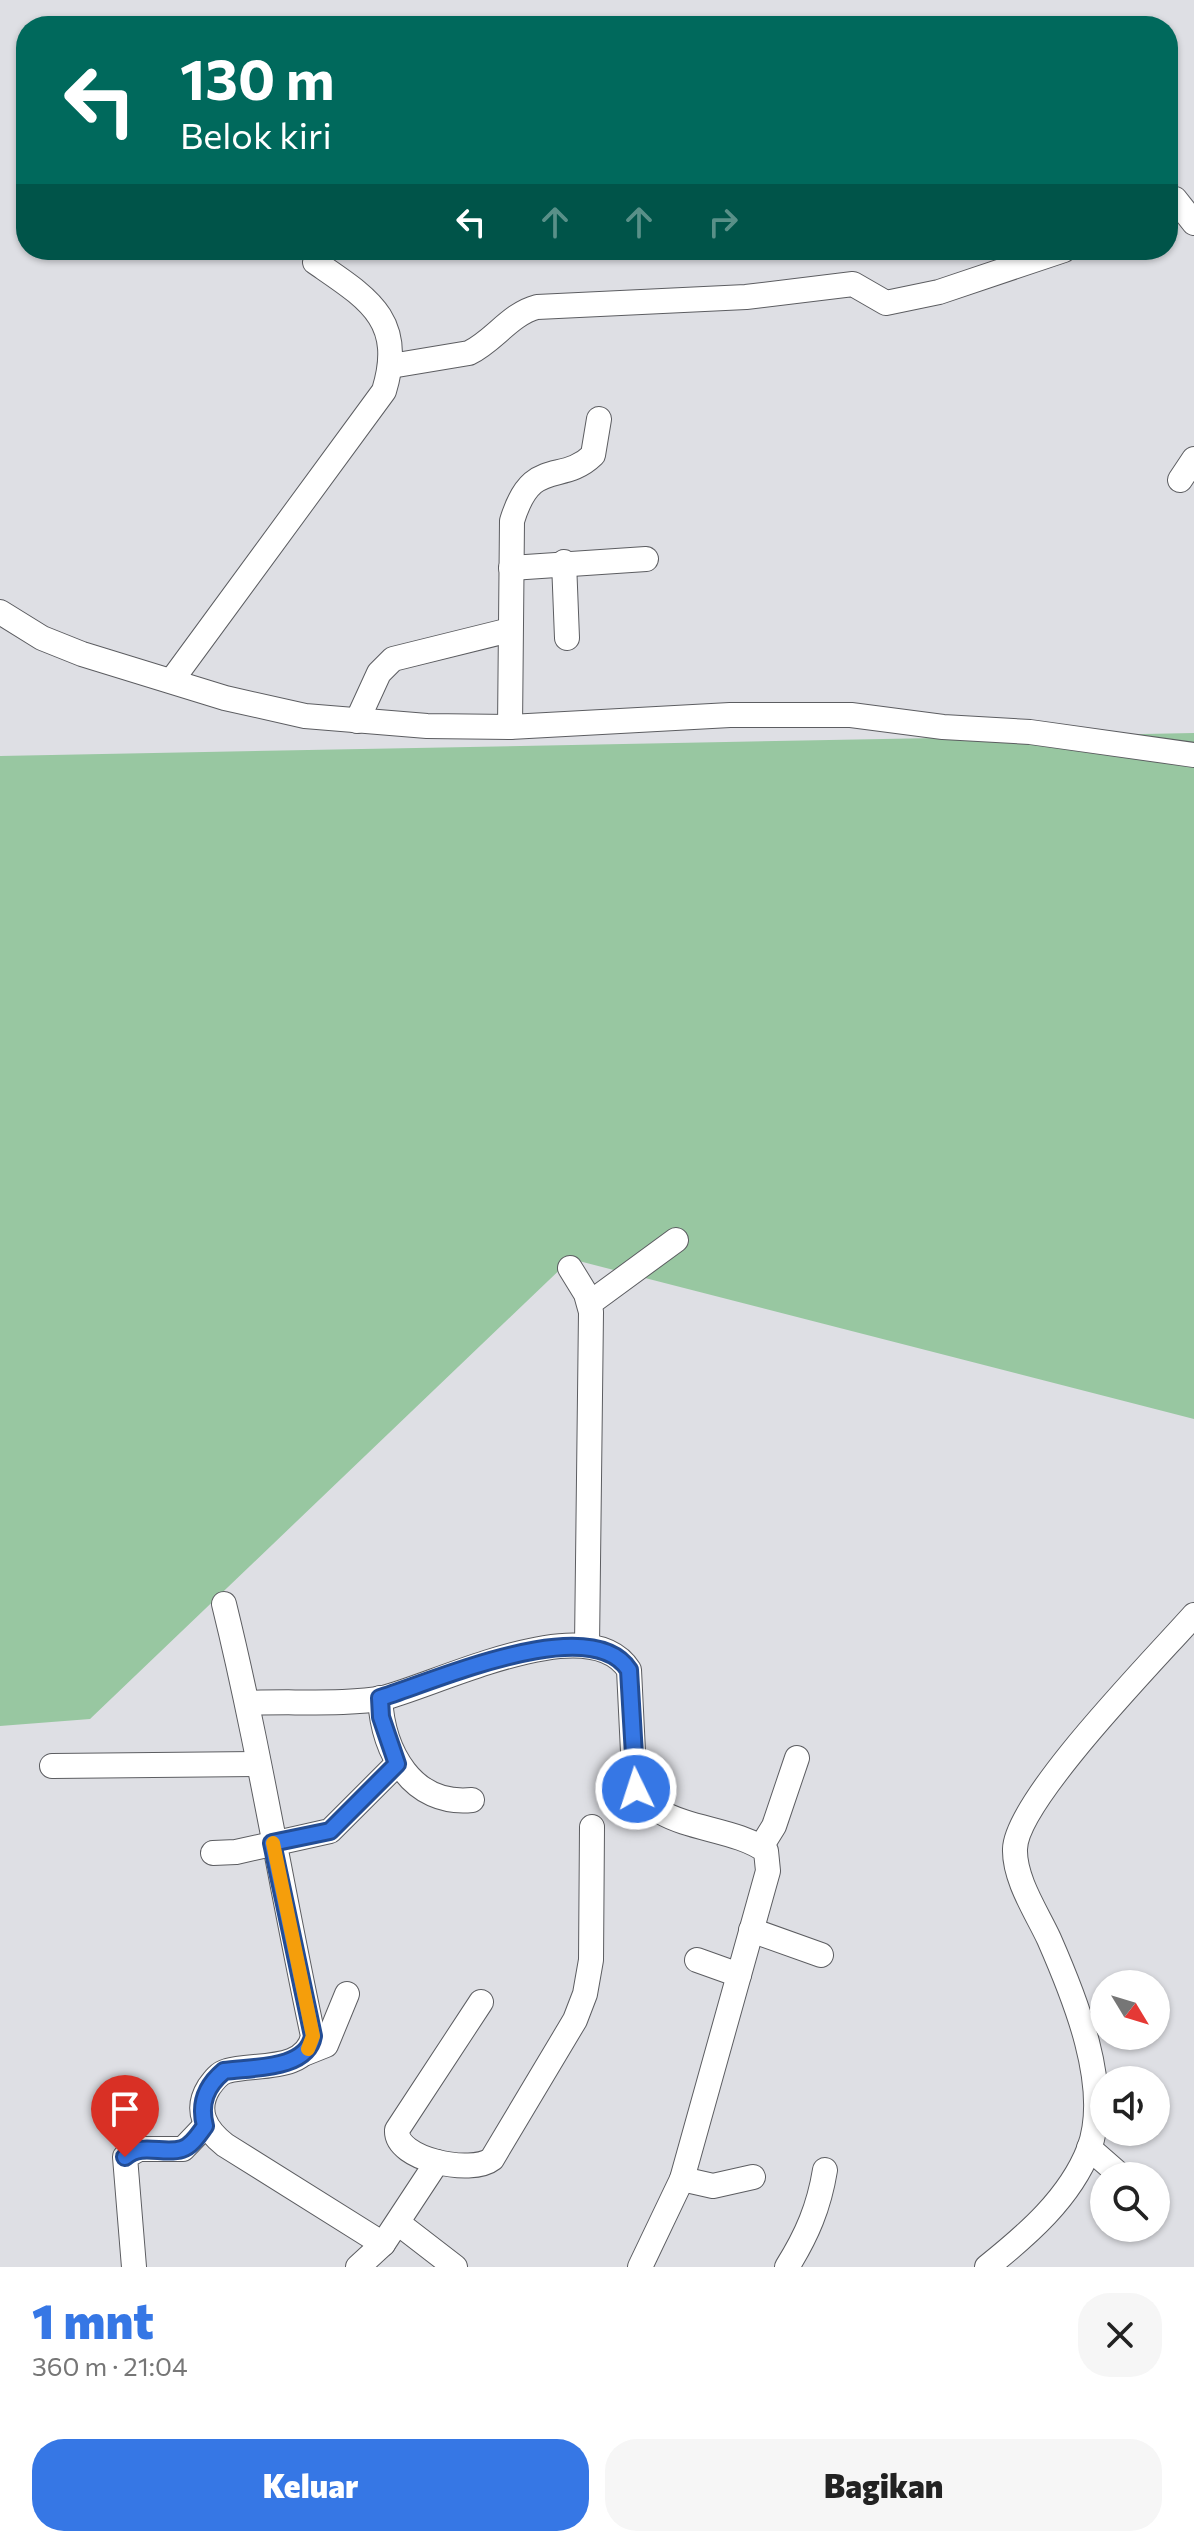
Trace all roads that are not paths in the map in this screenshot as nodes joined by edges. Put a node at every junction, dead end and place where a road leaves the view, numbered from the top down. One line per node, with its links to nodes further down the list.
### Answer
1 (1178, 203): 2 (street)
2 (1194, 223)
3 (1034, 260): 5 (street)
4 (315, 262): 5 (street)
5 (391, 366): 15 (street)
6 (599, 419): 11 (street)
7 (1194, 459): 8 (street)
8 (1180, 480)
9 (646, 559): 10 (street)
10 (564, 562): 11 (street); 14 (street)
11 (511, 568): 13 (street)
12 (0, 612): 15 (street)
13 (510, 630): 16 (street); 17 (street)
14 (567, 638)
15 (172, 680): 16 (street)
16 (357, 721): 17 (street)
17 (510, 727): 18 (street)
18 (1194, 755)
19 (676, 1240): 21 (street)
20 (570, 1268): 21 (street)
21 (590, 1303): 24 (street)
22 (224, 1604): 26 (street)
23 (1194, 1615): 44 (street)
24 (587, 1646): 25 (street); 34 (street)
25 (380, 1698): 26 (street); 29 (street)
26 (249, 1703): 28 (street)
27 (797, 1758): 34 (street)
28 (256, 1764): 30 (street); 33 (street)
29 (397, 1764): 31 (street); 33 (street)
30 (52, 1766)
31 (472, 1800)
32 (592, 1827): 45 (street)
33 (272, 1843): 35 (street); 42 (street)
34 (761, 1847): 36 (street)
35 (213, 1853)
36 (751, 1930): 37 (street); 39 (street)
37 (821, 1955)
38 (697, 1960): 39 (street)
39 (739, 1975): 49 (street)
40 (347, 1994): 42 (street)
41 (481, 2002): 45 (street)
42 (306, 2053): 43 (street)
43 (205, 2126): 51 (street); 52 (street)
44 (1089, 2148): 46 (street); 57 (street)
45 (437, 2162): 50 (street)
46 (1105, 2162)
47 (825, 2170): 56 (street)
48 (753, 2177): 49 (street)
49 (682, 2179): 55 (street)
50 (398, 2223): 51 (street); 54 (street)
51 (383, 2244): 53 (street)
52 (134, 2267)
53 (358, 2267)
54 (455, 2267)
55 (640, 2267)
56 (787, 2267)
57 (987, 2267)

